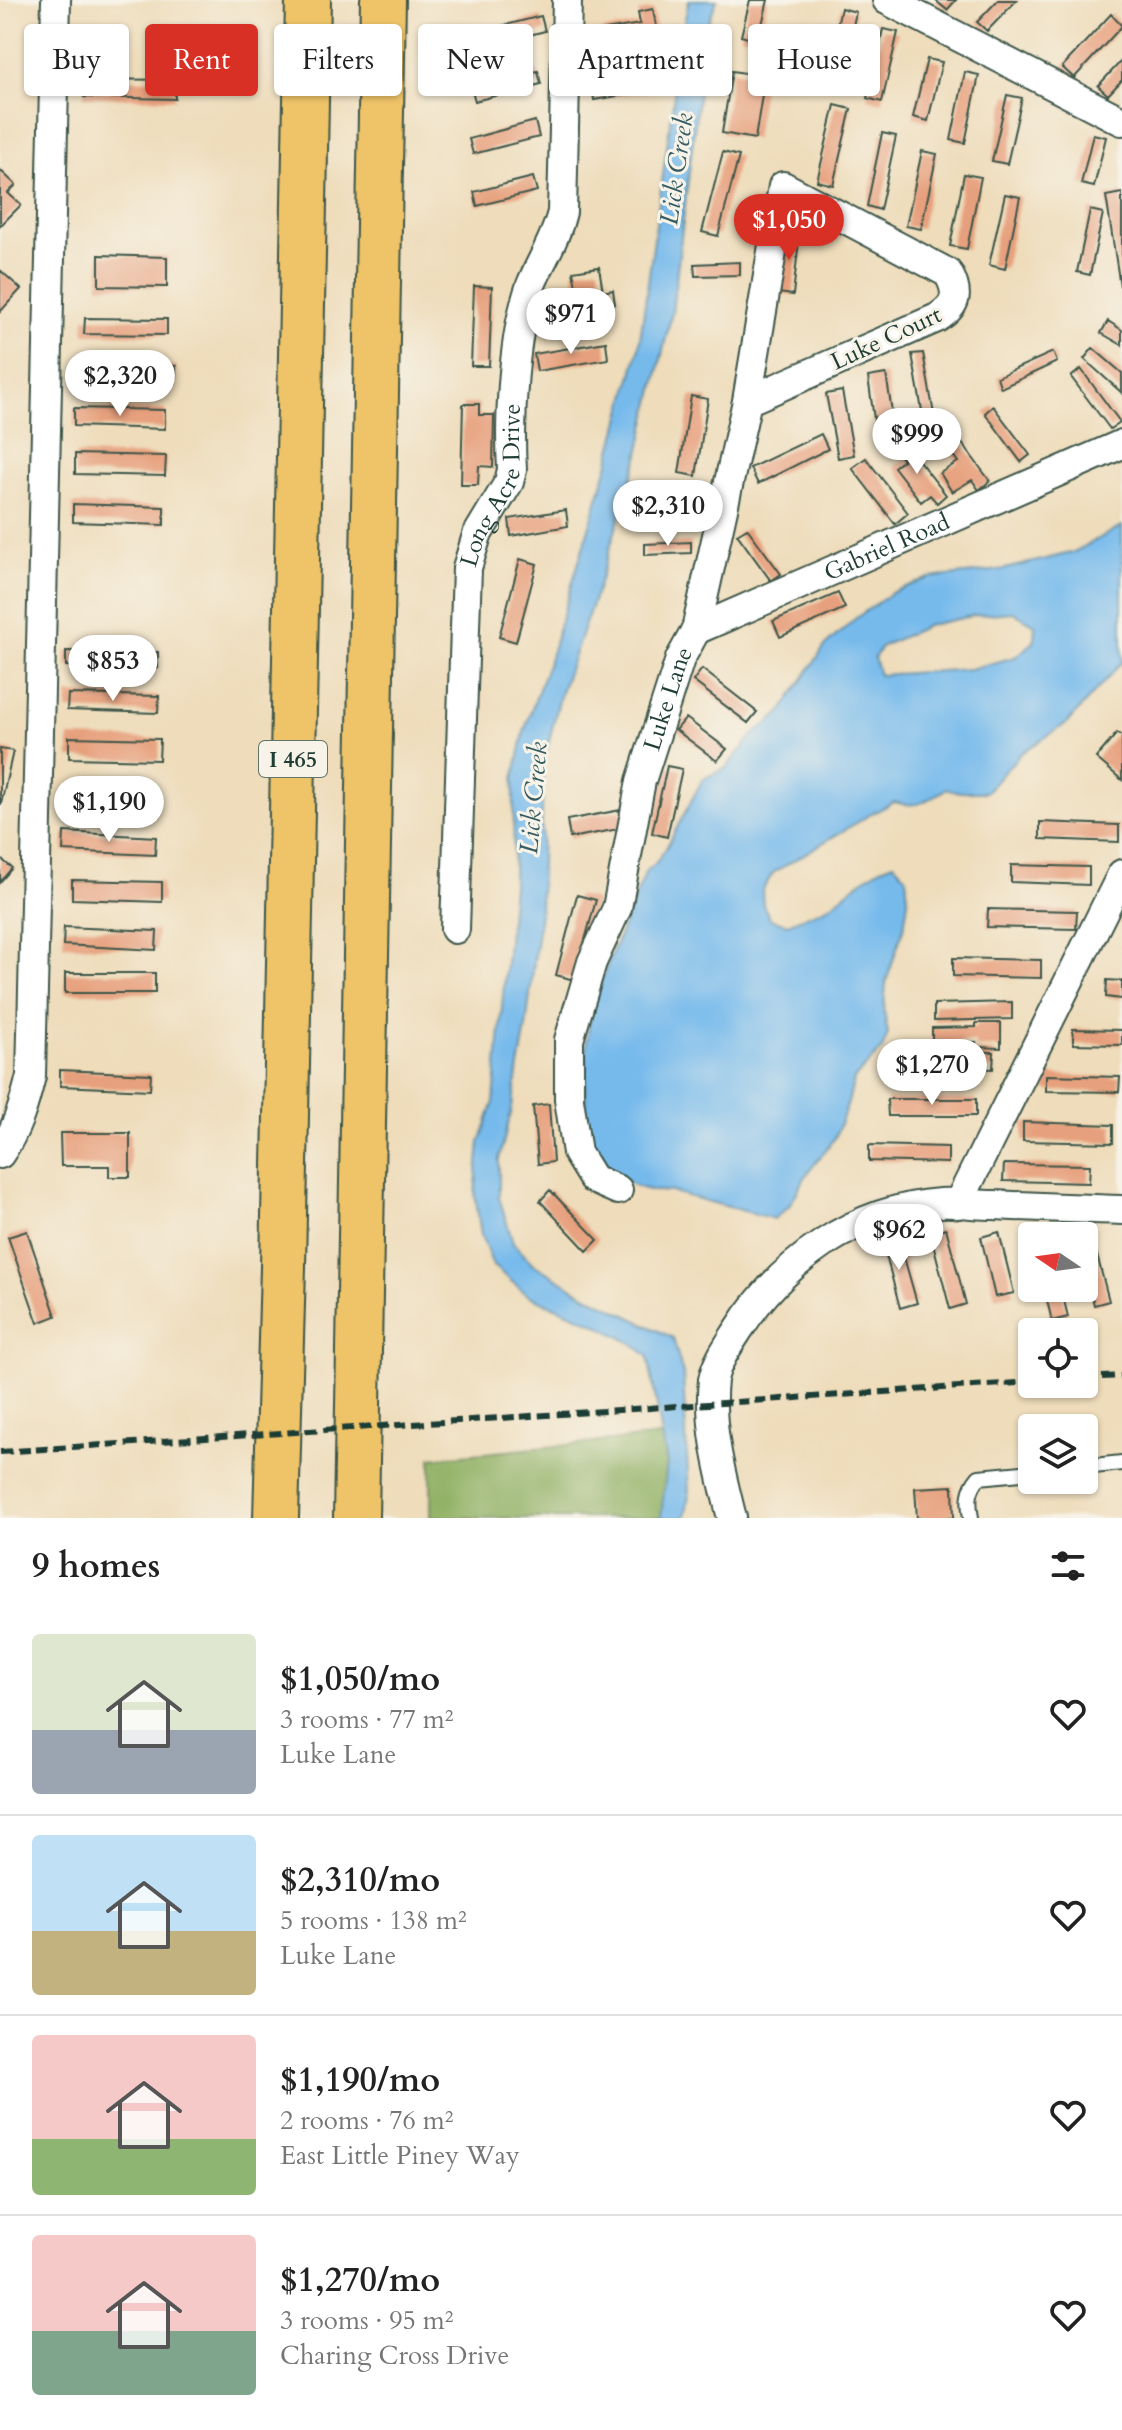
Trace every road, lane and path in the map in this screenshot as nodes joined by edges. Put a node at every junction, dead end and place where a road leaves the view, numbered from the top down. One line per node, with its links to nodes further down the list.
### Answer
1 (56, 0): 13 (street)
2 (308, 0): 20 (highway, I 465)
3 (383, 0): 21 (highway)
4 (567, 0): 12 (street, Long Acre Drive)
5 (887, 0): 6 (street)
6 (1122, 121)
7 (783, 186): 8 (street, Luke Lane); 8 (street, Luke Court)
8 (747, 401): 10 (street, Luke Lane)
9 (1122, 444): 10 (street, Gabriel Road)
10 (696, 630): 14 (street, Luke Lane)
11 (1122, 874): 15 (street)
12 (455, 929)
13 (0, 1154)
14 (618, 1190)
15 (958, 1204): 16 (street); 22 (street)
16 (1122, 1210)
17 (1122, 1463): 18 (lane)
18 (1098, 1466)
19 (1018, 1473): 23 (lane)
20 (276, 1518)
21 (356, 1518)
22 (732, 1518)
23 (971, 1518)

